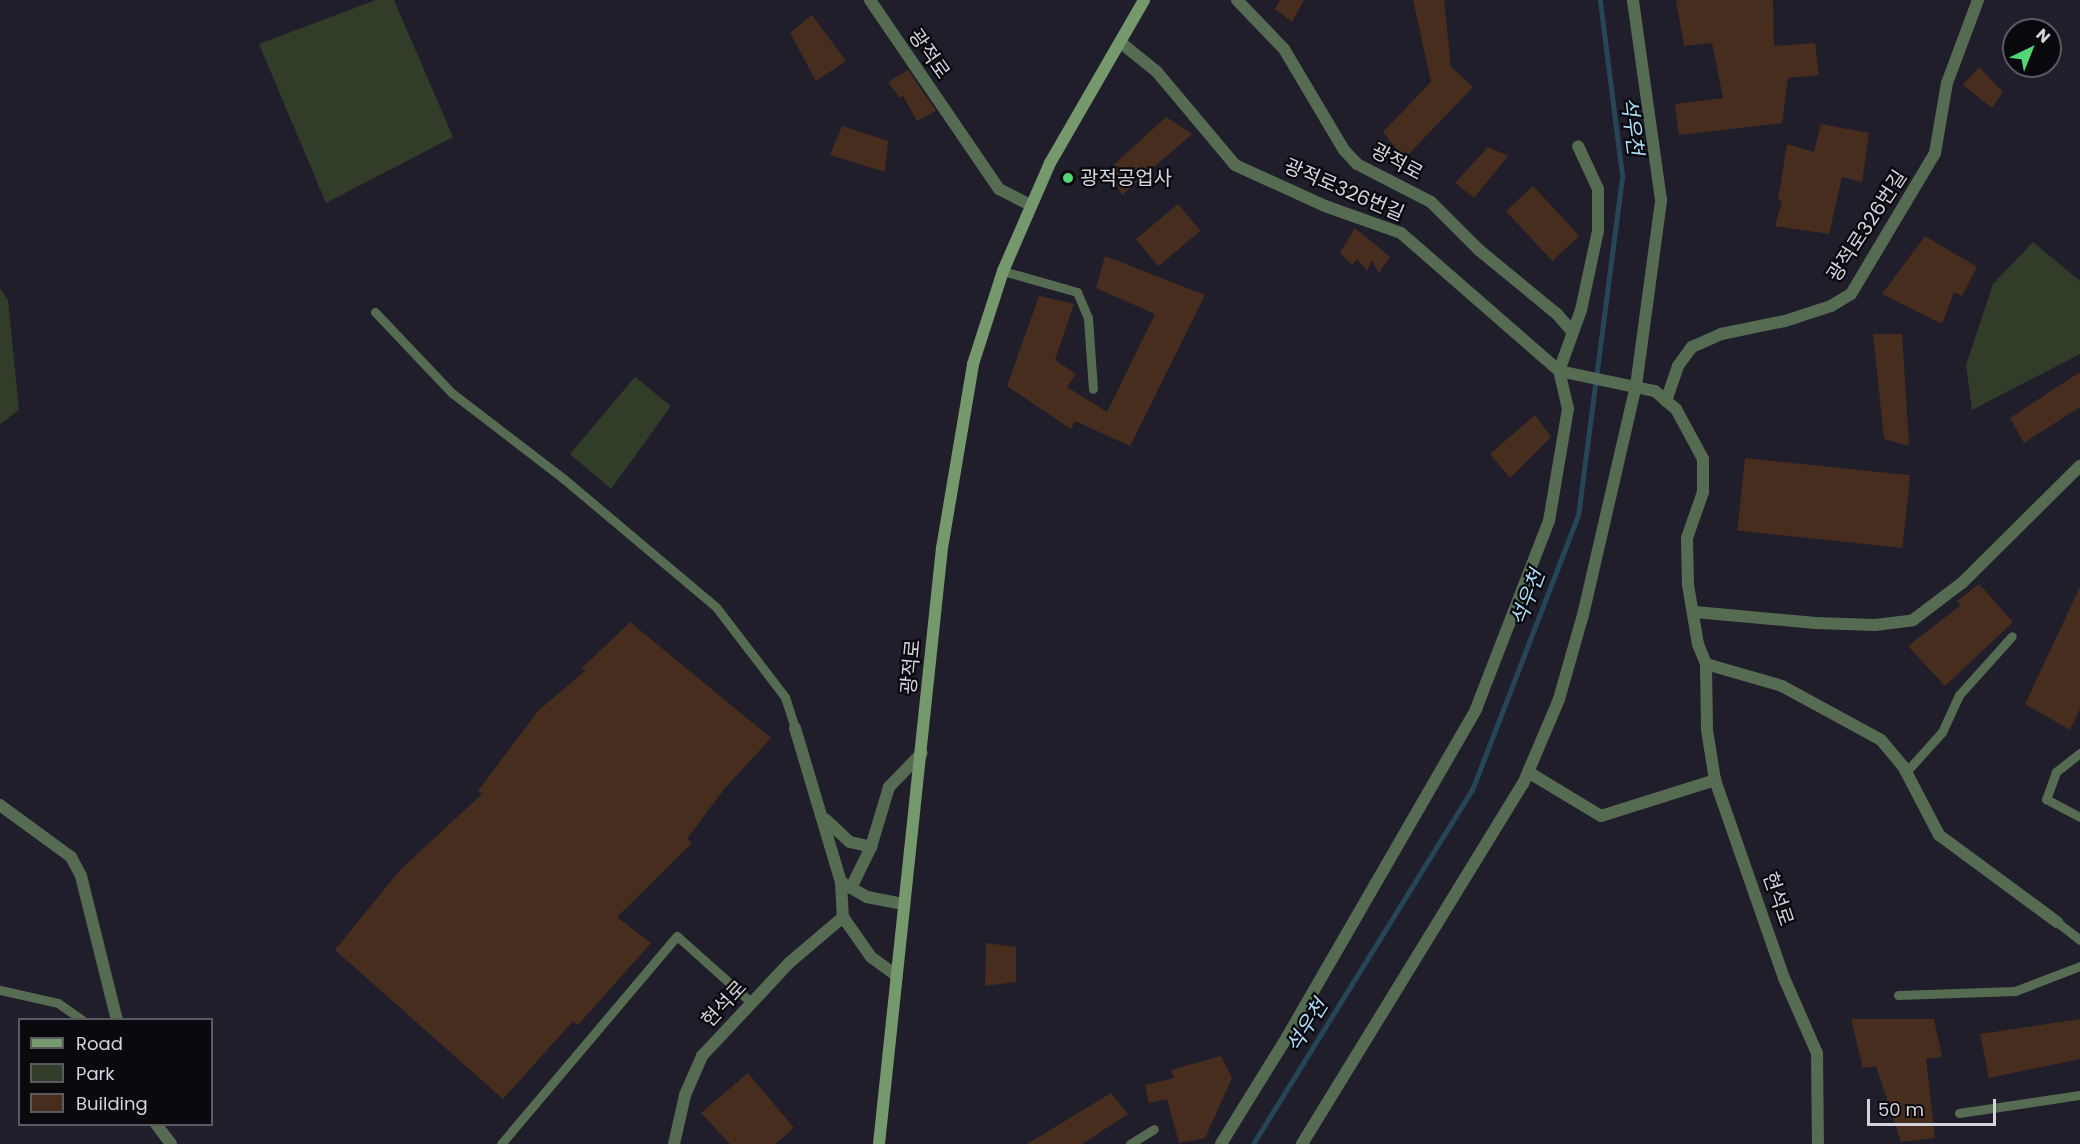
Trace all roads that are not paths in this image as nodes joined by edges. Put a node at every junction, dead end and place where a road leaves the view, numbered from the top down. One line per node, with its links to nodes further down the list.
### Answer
1 (870, 0): 8 (street, 광적로)
2 (1144, 0): 6 (main road, 광적로)
3 (1237, 0): 11 (street, 광적로)
4 (1633, 0): 13 (street)
5 (1978, 0): 15 (street, 광적로326번길)
6 (1123, 36): 8 (main road, 광적로); 12 (street, 광적로326번길)
7 (1578, 146): 11 (street)
8 (1031, 205): 9 (main road, 광적로)
9 (1004, 271): 14 (lane); 21 (main road, 광적로)
10 (375, 312): 20 (lane)
11 (1571, 330): 12 (street)
12 (1558, 371): 13 (street, 광적로326번길); 51 (street)
13 (1636, 386): 15 (street); 23 (street)
14 (1093, 389)
15 (1666, 401): 17 (street)
16 (2080, 466): 17 (street)
17 (1695, 612): 19 (street)
18 (2012, 636): 24 (lane)
19 (1706, 664): 24 (street); 25 (street, 현석로)
20 (795, 728): 28 (street)
21 (922, 753): 29 (street); 31 (main road, 광적로)
22 (2080, 753): 27 (lane)
23 (1528, 772): 25 (street); 52 (street)
24 (1906, 772): 33 (street)
25 (1715, 780): 53 (street, 현석로)
26 (0, 805): 41 (street)
27 (2080, 817)
28 (825, 819): 29 (street); 30 (street)
29 (871, 847): 30 (street)
30 (845, 885): 31 (street); 32 (street)
31 (904, 903): 36 (main road, 광적로)
32 (843, 917): 36 (street); 39 (street, 현석로)
33 (2057, 922): 34 (lane)
34 (2080, 939)
35 (2080, 966): 38 (lane)
36 (897, 976): 49 (main road, 광적로)
37 (0, 990): 40 (lane)
38 (1898, 995)
39 (752, 1003): 47 (lane); 48 (street, 현석로)
40 (79, 1018)
41 (116, 1018)
42 (2080, 1095): 43 (lane)
43 (1959, 1113)
44 (157, 1126): 46 (street)
45 (1154, 1129): 50 (lane)
46 (171, 1144)
47 (501, 1144)
48 (674, 1144)
49 (879, 1144)
50 (1130, 1144)
51 (1221, 1144)
52 (1302, 1144)
53 (1818, 1144)

